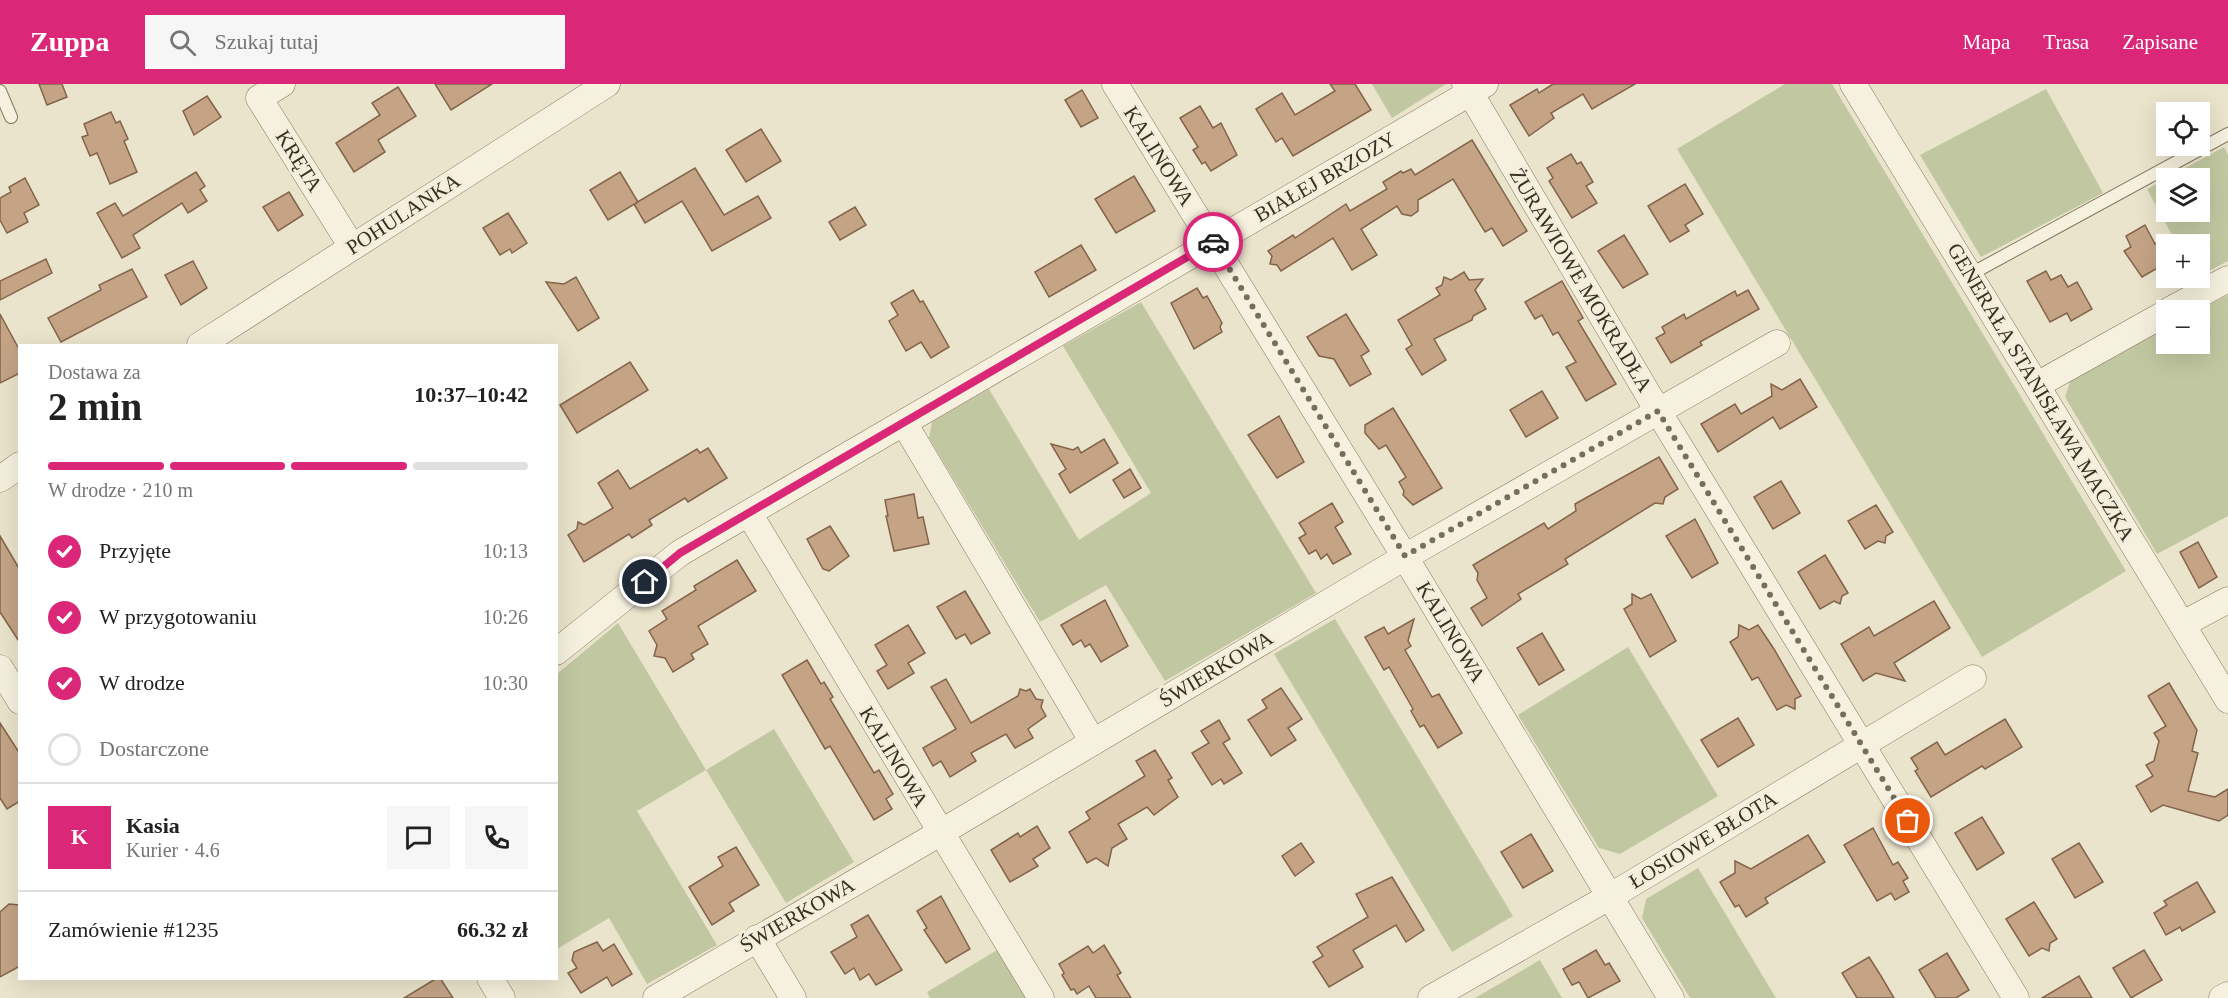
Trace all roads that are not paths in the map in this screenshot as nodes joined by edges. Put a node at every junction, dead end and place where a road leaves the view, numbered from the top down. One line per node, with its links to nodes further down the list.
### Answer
1 (282, 84): 10 (street, KRĘTA)
2 (607, 84): 10 (street, POHULANKA)
3 (1115, 84): 9 (street, KALINOWA)
4 (1853, 84): 11 (street, GENERAŁA STANISŁAWA MACZKA)
5 (1474, 87): 9 (street, BIAŁEJ BRZOZY); 18 (street, ŻURAWIOWE MOKRADŁA)
6 (0, 91): 7 (lane)
7 (11, 117)
8 (2228, 134): 11 (lane)
9 (1212, 241): 19 (street, BIAŁEJ BRZOZY); 23 (street, KALINOWA)
10 (352, 248): 16 (street, POHULANKA)
11 (1969, 275): 17 (street, GENERAŁA STANISŁAWA MACZKA)
12 (2228, 279): 13 (street)
13 (2189, 300)
14 (2156, 319): 17 (street)
15 (1777, 343): 18 (street, ŚWIERKOWA)
16 (202, 344)
17 (2037, 385): 25 (street, GENERAŁA STANISŁAWA MACZKA)
18 (1658, 411): 23 (street, ŚWIERKOWA); 32 (street, ŻURAWIOWE MOKRADŁA)
19 (904, 423): 22 (street, BIAŁEJ BRZOZY); 31 (street)
20 (18, 466): 21 (street)
21 (0, 479)
22 (750, 514): 26 (street, BIAŁEJ BRZOZY); 33 (street, KALINOWA)
23 (1405, 556): 31 (street, ŚWIERKOWA); 34 (street, KALINOWA)
24 (2228, 600): 25 (street)
25 (2183, 624): 30 (street, GENERAŁA STANISŁAWA MACZKA)
26 (558, 650)
27 (0, 668): 29 (street)
28 (1973, 678): 32 (street, ŁOSIOWE BŁOTA)
29 (18, 697)
30 (2228, 700)
31 (1094, 742): 33 (street, ŚWIERKOWA)
32 (1861, 743): 34 (street, ŁOSIOWE BŁOTA); 44 (street, ŻURAWIOWE MOKRADŁA)
33 (940, 833): 35 (street, ŚWIERKOWA); 41 (street, KALINOWA)
34 (1611, 896): 42 (street, ŁOSIOWE BŁOTA); 43 (street, KALINOWA)
35 (757, 938): 39 (street, ŚWIERKOWA); 40 (street)
36 (491, 980): 38 (street)
37 (2228, 995): 45 (street)
38 (502, 998)
39 (656, 998)
40 (793, 998)
41 (1041, 998)
42 (1431, 998)
43 (1671, 998)
44 (2016, 998)
45 (2222, 998)

